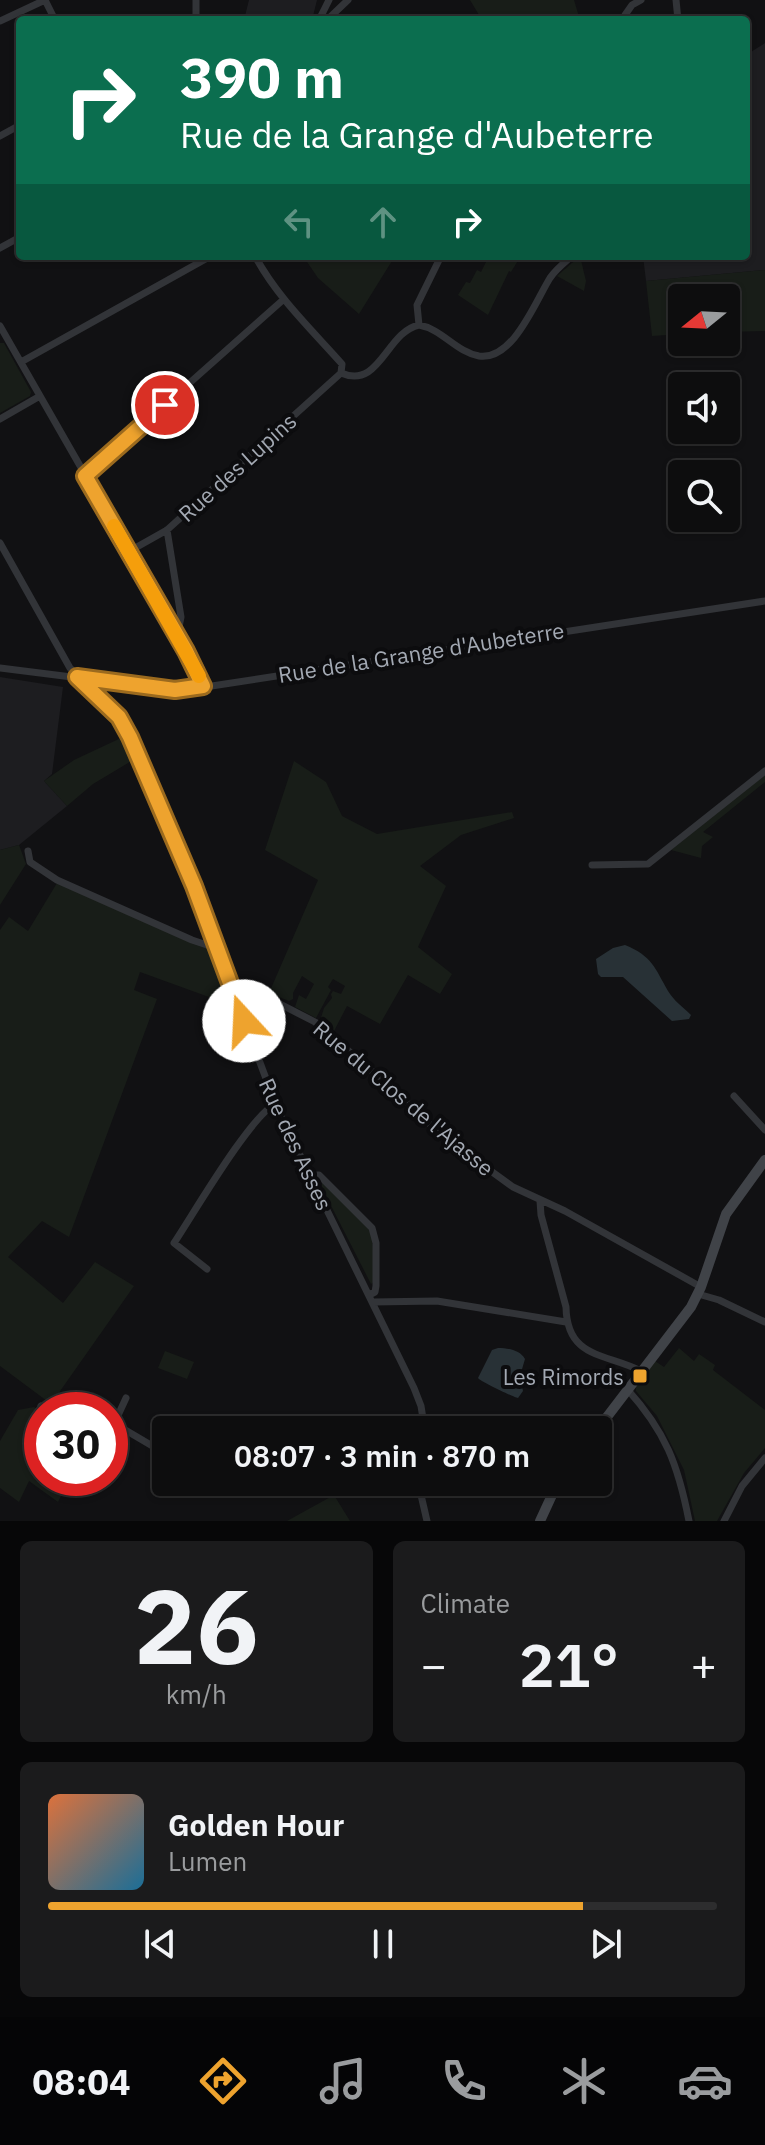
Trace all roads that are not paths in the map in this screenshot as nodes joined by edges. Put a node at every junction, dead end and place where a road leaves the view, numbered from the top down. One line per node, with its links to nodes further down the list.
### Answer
1 (45, 0): 6 (street)
2 (348, 0): 5 (street)
3 (641, 0): 4 (street)
4 (625, 15)
5 (331, 16)
6 (0, 21)
7 (204, 260): 14 (street)
8 (257, 260): 11 (street)
9 (439, 260): 12 (street)
10 (568, 260): 12 (street)
11 (284, 299): 15 (street); 18 (street)
12 (419, 325): 15 (street)
13 (2, 332): 14 (street)
14 (21, 362): 16 (street)
15 (341, 373): 19 (street, Rue des Lupins)
16 (40, 396): 17 (street); 18 (street)
17 (0, 419)
18 (85, 476): 21 (street)
19 (167, 530): 21 (street, Rue des Lupins); 23 (street)
20 (0, 543): 25 (street, Rue des Asses)
21 (128, 552): 23 (street)
22 (765, 601): 26 (street, Rue de la Grange d'Aubeterre)
23 (174, 632): 26 (street)
24 (0, 668): 25 (street)
25 (77, 677): 26 (street, Rue de la Grange d'Aubeterre); 30 (street, Rue des Asses)
26 (203, 686)
27 (765, 771): 29 (street)
28 (28, 851): 30 (street)
29 (592, 865)
30 (215, 943): 31 (street, Rue des Asses)
31 (231, 985): 33 (street, Rue des Asses); 37 (street, Rue du Clos de l'Ajasse)
32 (734, 1096): 34 (street)
33 (275, 1104): 36 (street, Rue des Asses); 38 (street)
34 (765, 1130)
35 (765, 1160): 39 (main road)
36 (310, 1175): 40 (street, Rue des Asses); 40 (street)
37 (540, 1201): 39 (street, Rue du Clos de l'Ajasse); 41 (street)
38 (207, 1269)
39 (699, 1291): 42 (street, Rue du Clos de l'Ajasse); 43 (main road)
40 (371, 1299): 41 (street); 45 (street, Rue des Asses)
41 (566, 1322): 43 (street)
42 (765, 1322)
43 (641, 1371): 44 (main road)
44 (627, 1389): 46 (main road); 54 (street)
45 (420, 1416)
46 (607, 1416)
47 (128, 1431): 48 (street)
48 (152, 1446)
49 (765, 1458): 55 (street)
50 (421, 1496): 52 (street)
51 (551, 1496): 53 (main road)
52 (427, 1521)
53 (540, 1521)
54 (689, 1521)
55 (724, 1521)

